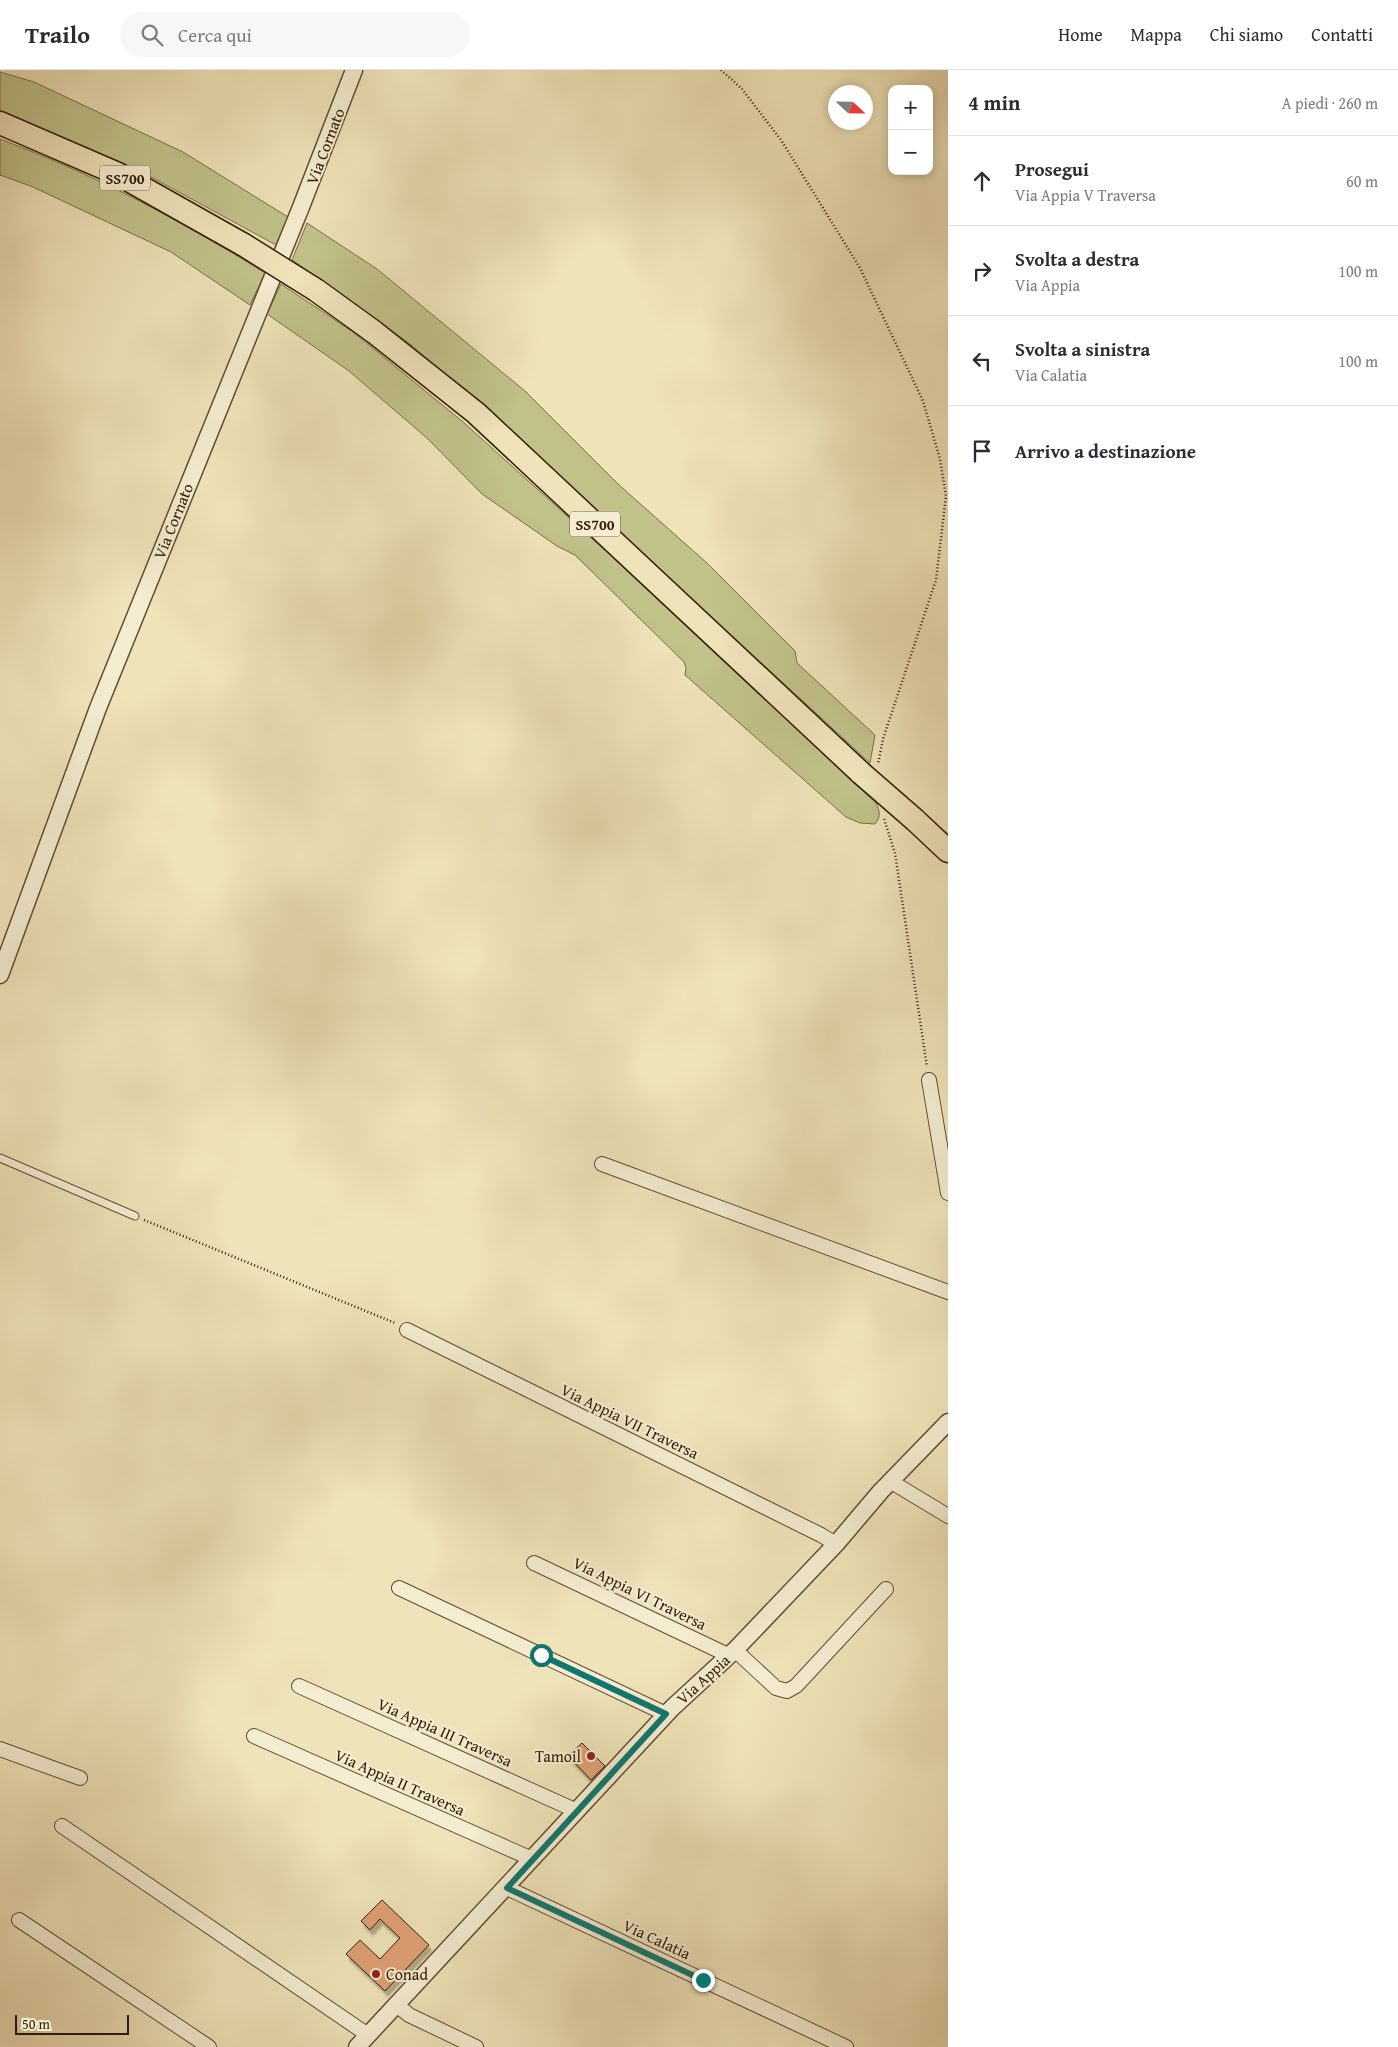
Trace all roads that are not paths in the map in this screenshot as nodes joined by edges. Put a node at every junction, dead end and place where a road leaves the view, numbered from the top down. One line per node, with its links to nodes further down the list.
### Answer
1 (354, 70): 4 (street, Via Cornato)
2 (0, 123): 3 (highway, SS700, bridge)
3 (948, 851)
4 (0, 975)
5 (929, 1080): 8 (street)
6 (0, 1158): 9 (lane)
7 (602, 1164): 10 (street)
8 (948, 1193)
9 (135, 1216)
10 (948, 1292)
11 (407, 1330): 15 (street, Via Appia VII Traversa)
12 (948, 1422): 13 (street, Via Appia)
13 (890, 1482): 14 (street); 15 (street, Via Appia)
14 (948, 1516)
15 (836, 1544): 19 (street, Via Appia)
16 (534, 1562): 19 (street, Via Appia VI Traversa)
17 (399, 1588): 21 (street)
18 (886, 1589): 19 (street, Via Appia VI Traversa)
19 (732, 1653): 21 (street, Via Appia)
20 (299, 1686): 25 (street, Via Appia III Traversa)
21 (666, 1714): 25 (street, Via Appia)
22 (254, 1736): 27 (street, Via Appia II Traversa)
23 (0, 1749): 24 (street)
24 (80, 1778)
25 (577, 1811): 27 (street, Via Appia)
26 (62, 1826): 31 (street)
27 (532, 1859): 28 (street, Via Appia)
28 (507, 1888): 30 (street, Via Appia); 34 (street, Via Calatia)
29 (19, 1920): 32 (street)
30 (397, 2005): 31 (street, Via Appia); 33 (street)
31 (362, 2041)
32 (209, 2047)
33 (476, 2047)
34 (846, 2047)

